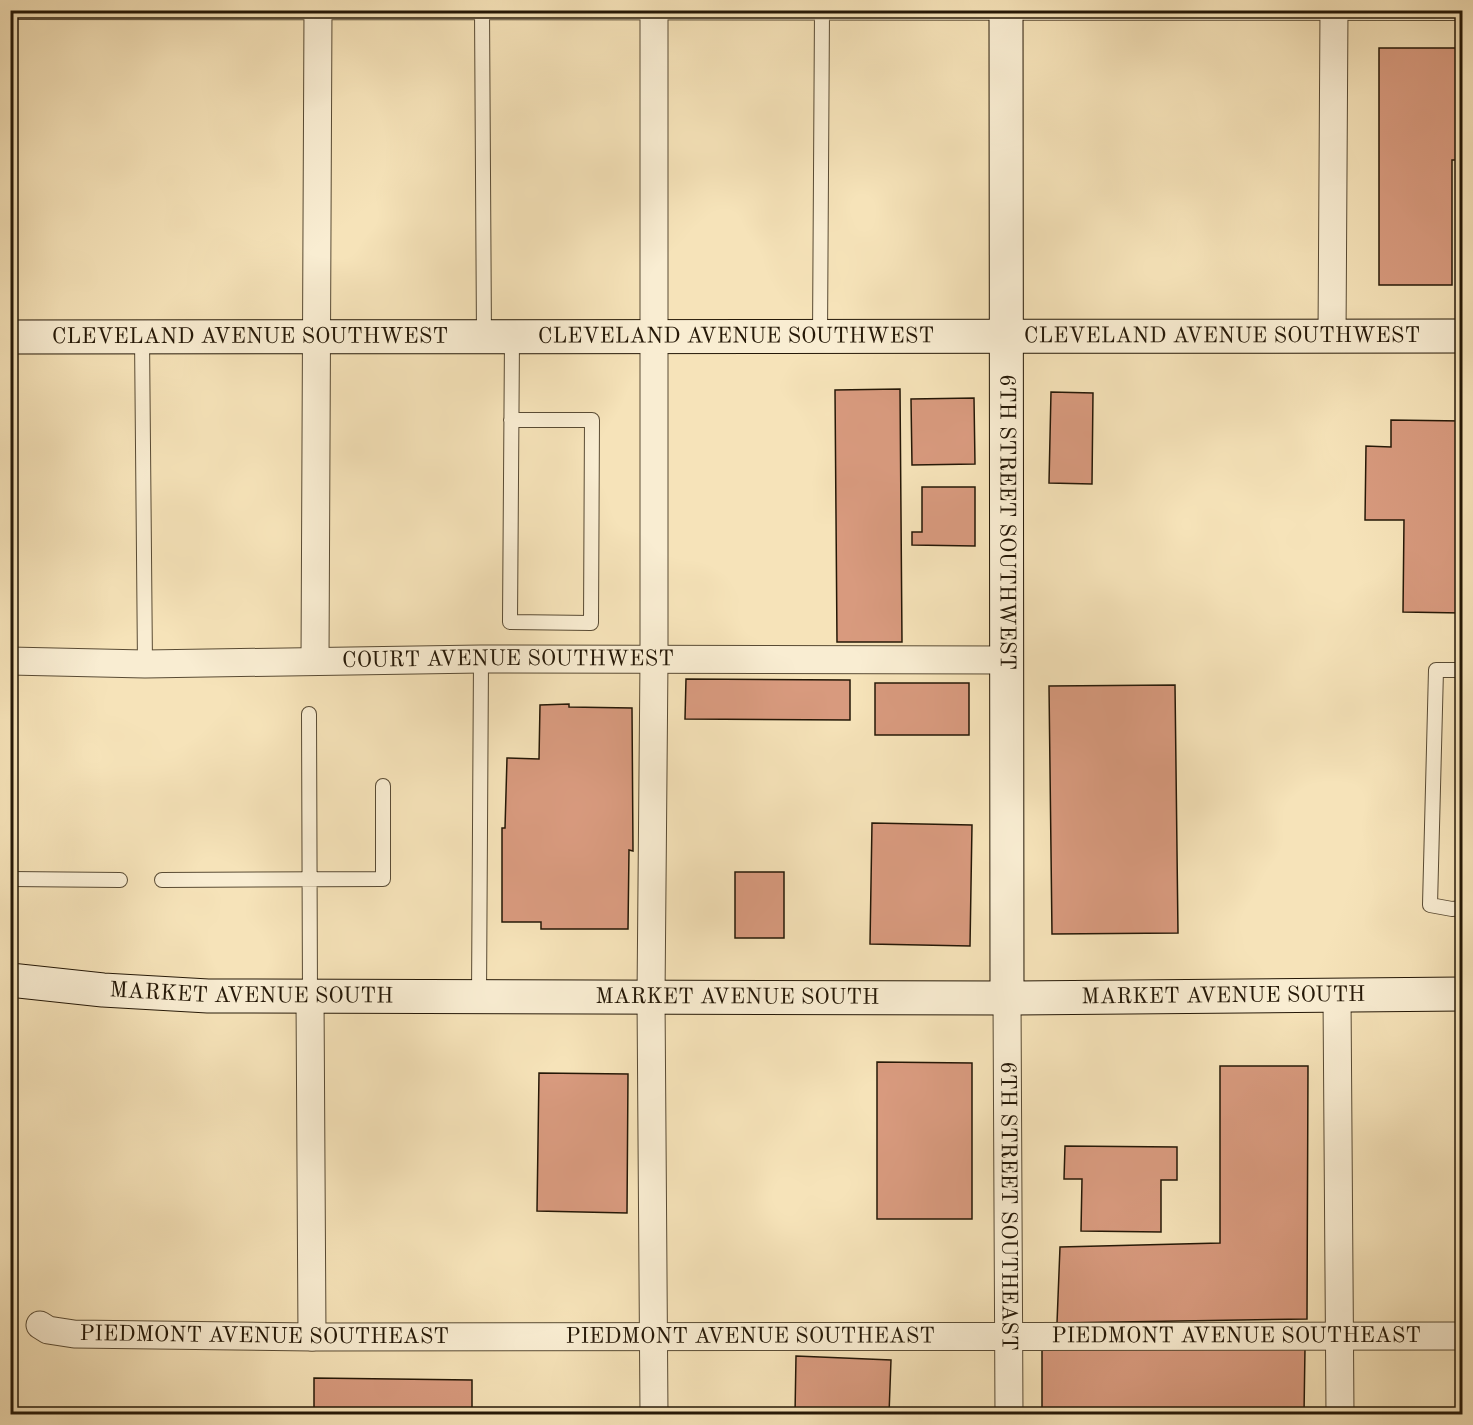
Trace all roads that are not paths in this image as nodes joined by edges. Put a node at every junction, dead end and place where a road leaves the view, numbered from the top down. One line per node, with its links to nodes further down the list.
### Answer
1 (150, 11): 2 (lane); 3 (lane)
2 (10, 12)
3 (318, 12): 4 (lane); 13 (street)
4 (482, 12): 5 (lane); 17 (lane)
5 (654, 12): 6 (lane); 18 (street)
6 (822, 12): 7 (lane); 14 (lane)
7 (1006, 12): 8 (lane); 15 (street, 6TH STREET SOUTHWEST)
8 (1334, 12): 9 (lane); 16 (street)
9 (1462, 13)
10 (1462, 336): 16 (street, CLEVELAND AVENUE SOUTHWEST)
11 (10, 337): 12 (street, CLEVELAND AVENUE SOUTHWEST)
12 (142, 337): 13 (street, CLEVELAND AVENUE SOUTHWEST); 25 (lane)
13 (316, 337): 17 (street, CLEVELAND AVENUE SOUTHWEST); 24 (street)
14 (820, 337): 15 (street, CLEVELAND AVENUE SOUTHWEST); 18 (street, CLEVELAND AVENUE SOUTHWEST)
15 (1006, 337): 16 (street, CLEVELAND AVENUE SOUTHWEST); 23 (street, 6TH STREET SOUTHWEST)
16 (1332, 337)
17 (498, 338): 18 (street, CLEVELAND AVENUE SOUTHWEST); 19 (lane)
18 (653, 338): 22 (street)
19 (511, 420): 19 (lane)
20 (10, 660): 25 (street, COURT AVENUE SOUTHWEST)
21 (481, 660): 22 (street, COURT AVENUE SOUTHWEST); 24 (street, COURT AVENUE SOUTHWEST); 37 (lane)
22 (654, 660): 23 (street, COURT AVENUE SOUTHWEST); 39 (street)
23 (1006, 660): 40 (street, 6TH STREET SOUTHWEST)
24 (315, 661): 25 (street, COURT AVENUE SOUTHWEST)
25 (146, 664)
26 (1462, 670): 33 (lane)
27 (309, 714): 32 (lane)
28 (383, 786): 32 (lane)
29 (10, 879): 30 (lane)
30 (120, 880)
31 (162, 880): 32 (lane)
32 (310, 880): 36 (lane)
33 (1462, 908)
34 (10, 980): 36 (street, MARKET AVENUE SOUTH)
35 (1462, 994): 38 (street, MARKET AVENUE SOUTH)
36 (310, 996): 37 (street, MARKET AVENUE SOUTH); 46 (street)
37 (479, 996): 39 (street, MARKET AVENUE SOUTH)
38 (1337, 996): 40 (street, MARKET AVENUE SOUTH); 44 (street)
39 (651, 997): 40 (street, MARKET AVENUE SOUTH); 43 (street)
40 (1007, 998): 42 (street, 6TH STREET SOUTHEAST)
41 (40, 1325): 46 (street, PIEDMONT AVENUE SOUTHEAST)
42 (1008, 1335): 43 (street, PIEDMONT AVENUE SOUTHEAST); 44 (street, PIEDMONT AVENUE SOUTHEAST); 48 (street, 6TH STREET SOUTHEAST)
43 (653, 1336): 46 (street, PIEDMONT AVENUE SOUTHEAST); 47 (street)
44 (1340, 1336): 45 (street, PIEDMONT AVENUE SOUTHEAST); 49 (street)
45 (1462, 1336)
46 (312, 1337)
47 (654, 1414)
48 (1009, 1414)
49 (1340, 1414)

